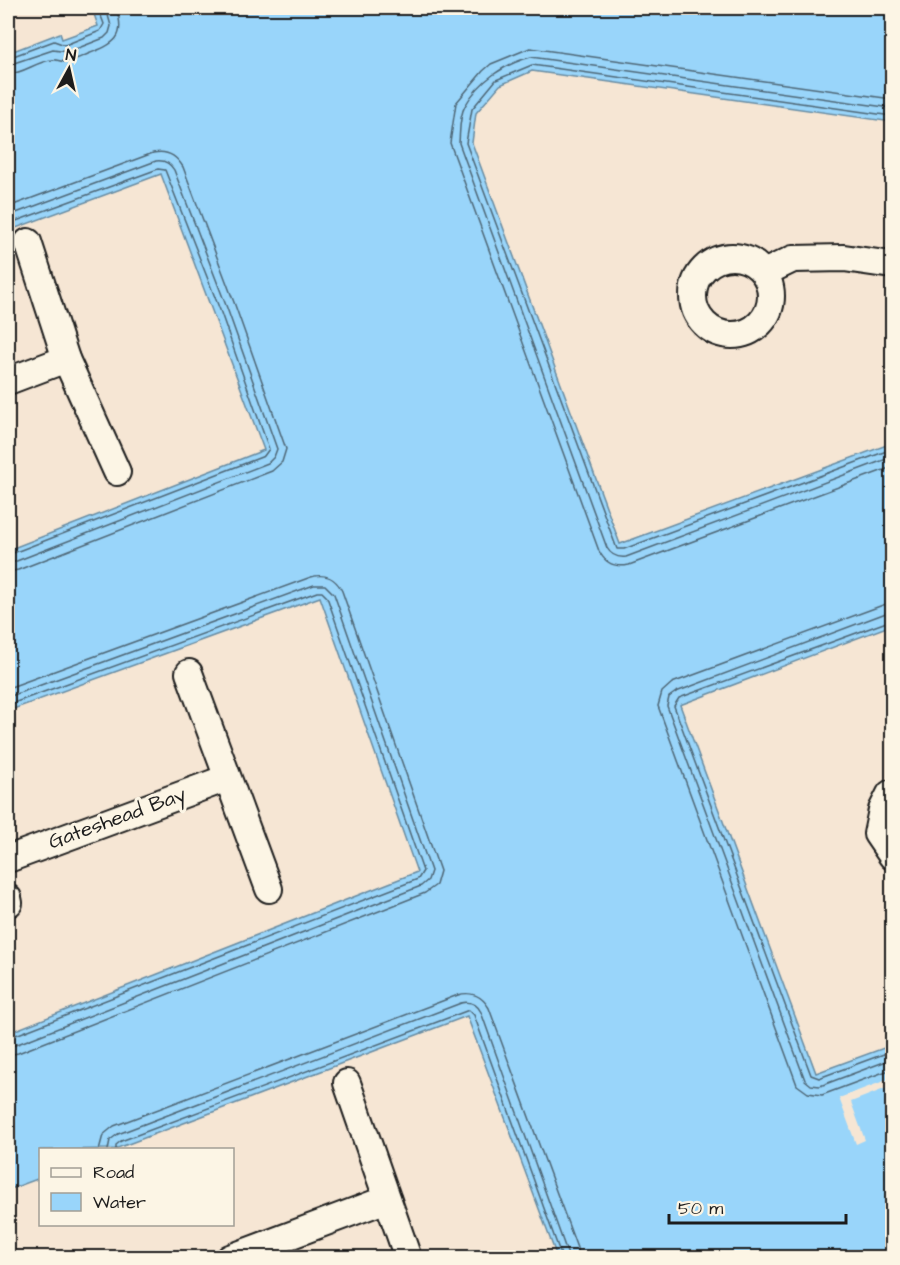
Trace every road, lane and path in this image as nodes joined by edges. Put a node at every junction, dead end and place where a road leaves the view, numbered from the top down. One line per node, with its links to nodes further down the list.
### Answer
1 (28, 242): 4 (street)
2 (892, 265): 3 (street)
3 (764, 273)
4 (66, 359): 5 (street); 6 (street)
5 (8, 381)
6 (117, 472)
7 (189, 673): 8 (street)
8 (226, 778): 11 (street, Gateshead Bay); 12 (street)
9 (892, 793): 10 (street)
10 (892, 856)
11 (8, 859)
12 (269, 889)
13 (347, 1083): 14 (street)
14 (387, 1199): 15 (street); 16 (street)
15 (230, 1257)
16 (408, 1257)

